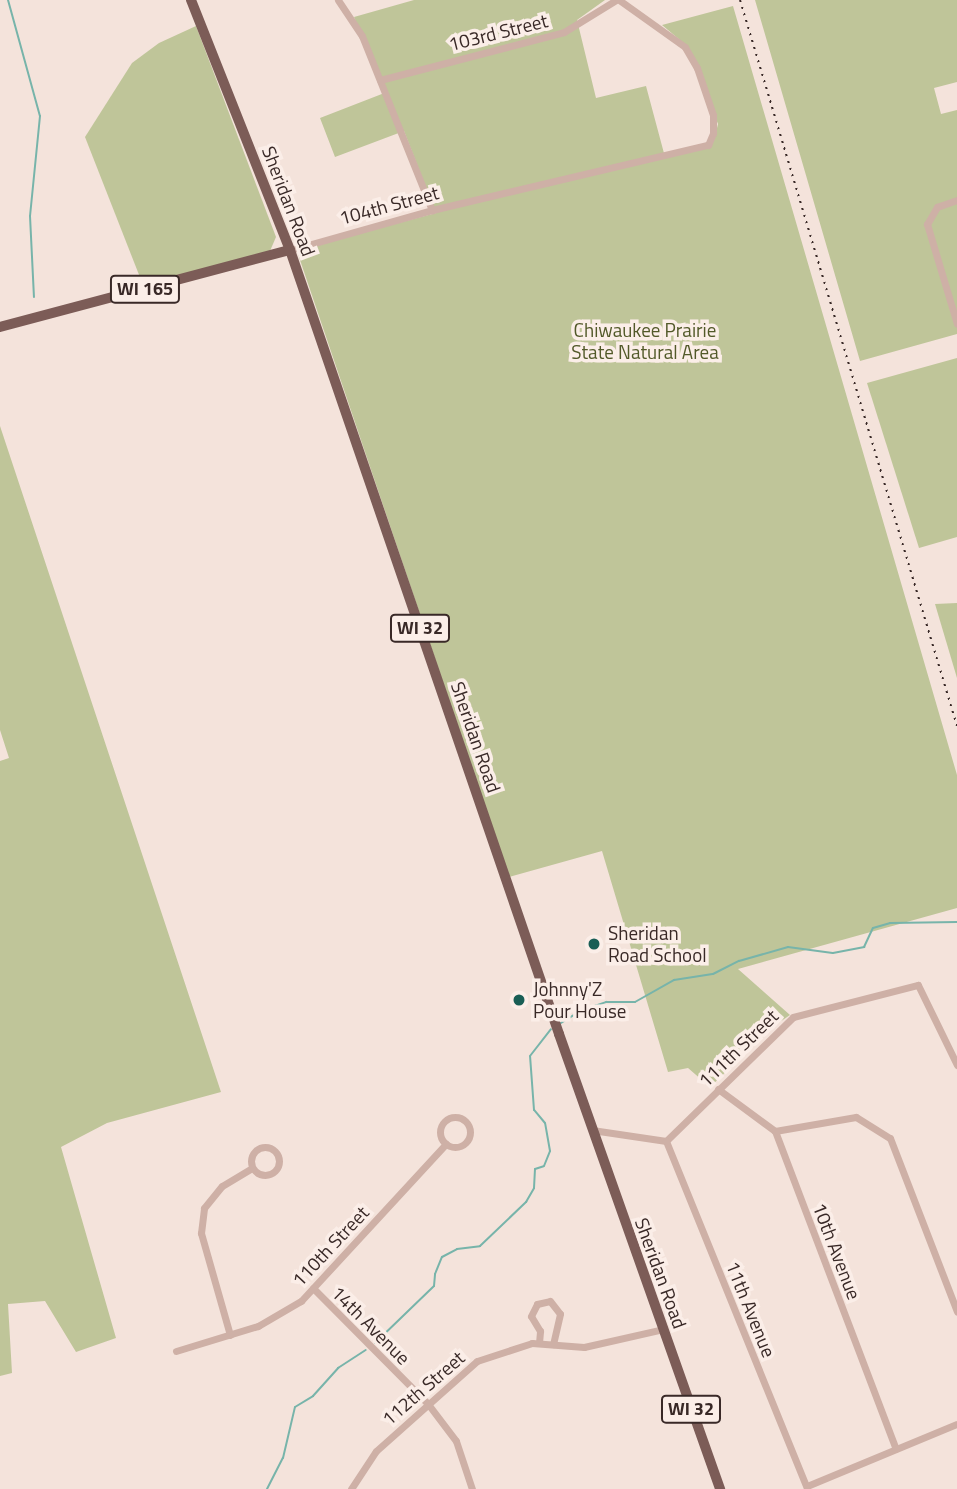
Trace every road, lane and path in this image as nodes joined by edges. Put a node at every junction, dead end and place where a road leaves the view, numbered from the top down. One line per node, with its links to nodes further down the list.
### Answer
1 (191, 0): 7 (main road, Sheridan Road / WI 32)
2 (338, 0): 4 (street)
3 (618, 0): 4 (street, 103rd Street); 6 (street, 104th Street)
4 (380, 80): 6 (street)
5 (957, 200): 8 (street)
6 (432, 211): 7 (street, 104th Street)
7 (290, 250): 9 (main road, 104th Street / WI 165); 12 (main road, Sheridan Road / WI 32)
8 (957, 324)
9 (0, 327)
10 (957, 1065): 11 (street, 111th Street)
11 (718, 1089): 13 (street); 14 (street, 111th Street)
12 (592, 1130): 14 (street); 19 (main road, Sheridan Road / WI 32)
13 (775, 1130): 18 (street); 26 (street, 10th Avenue)
14 (666, 1141): 27 (street, 11th Avenue)
15 (446, 1144): 15 (street, 110th Street); 17 (street, 110th Street)
16 (252, 1168): 16 (street); 20 (street)
17 (313, 1289): 20 (street, 110th Street); 24 (street, 14th Avenue)
18 (957, 1312)
19 (663, 1329): 22 (street, 112th Street); 30 (main road, Sheridan Road / WI 32)
20 (230, 1335): 23 (street, 110th Street)
21 (539, 1343): 22 (street, 112th Street); 22 (street); 24 (street, 112th Street)
22 (553, 1344)
23 (176, 1350)
24 (428, 1404): 28 (street, 112th Street); 29 (street, 14th Avenue)
25 (957, 1424): 26 (street)
26 (896, 1449): 27 (street)
27 (807, 1487)
28 (351, 1489)
29 (472, 1489)
30 (720, 1489)

